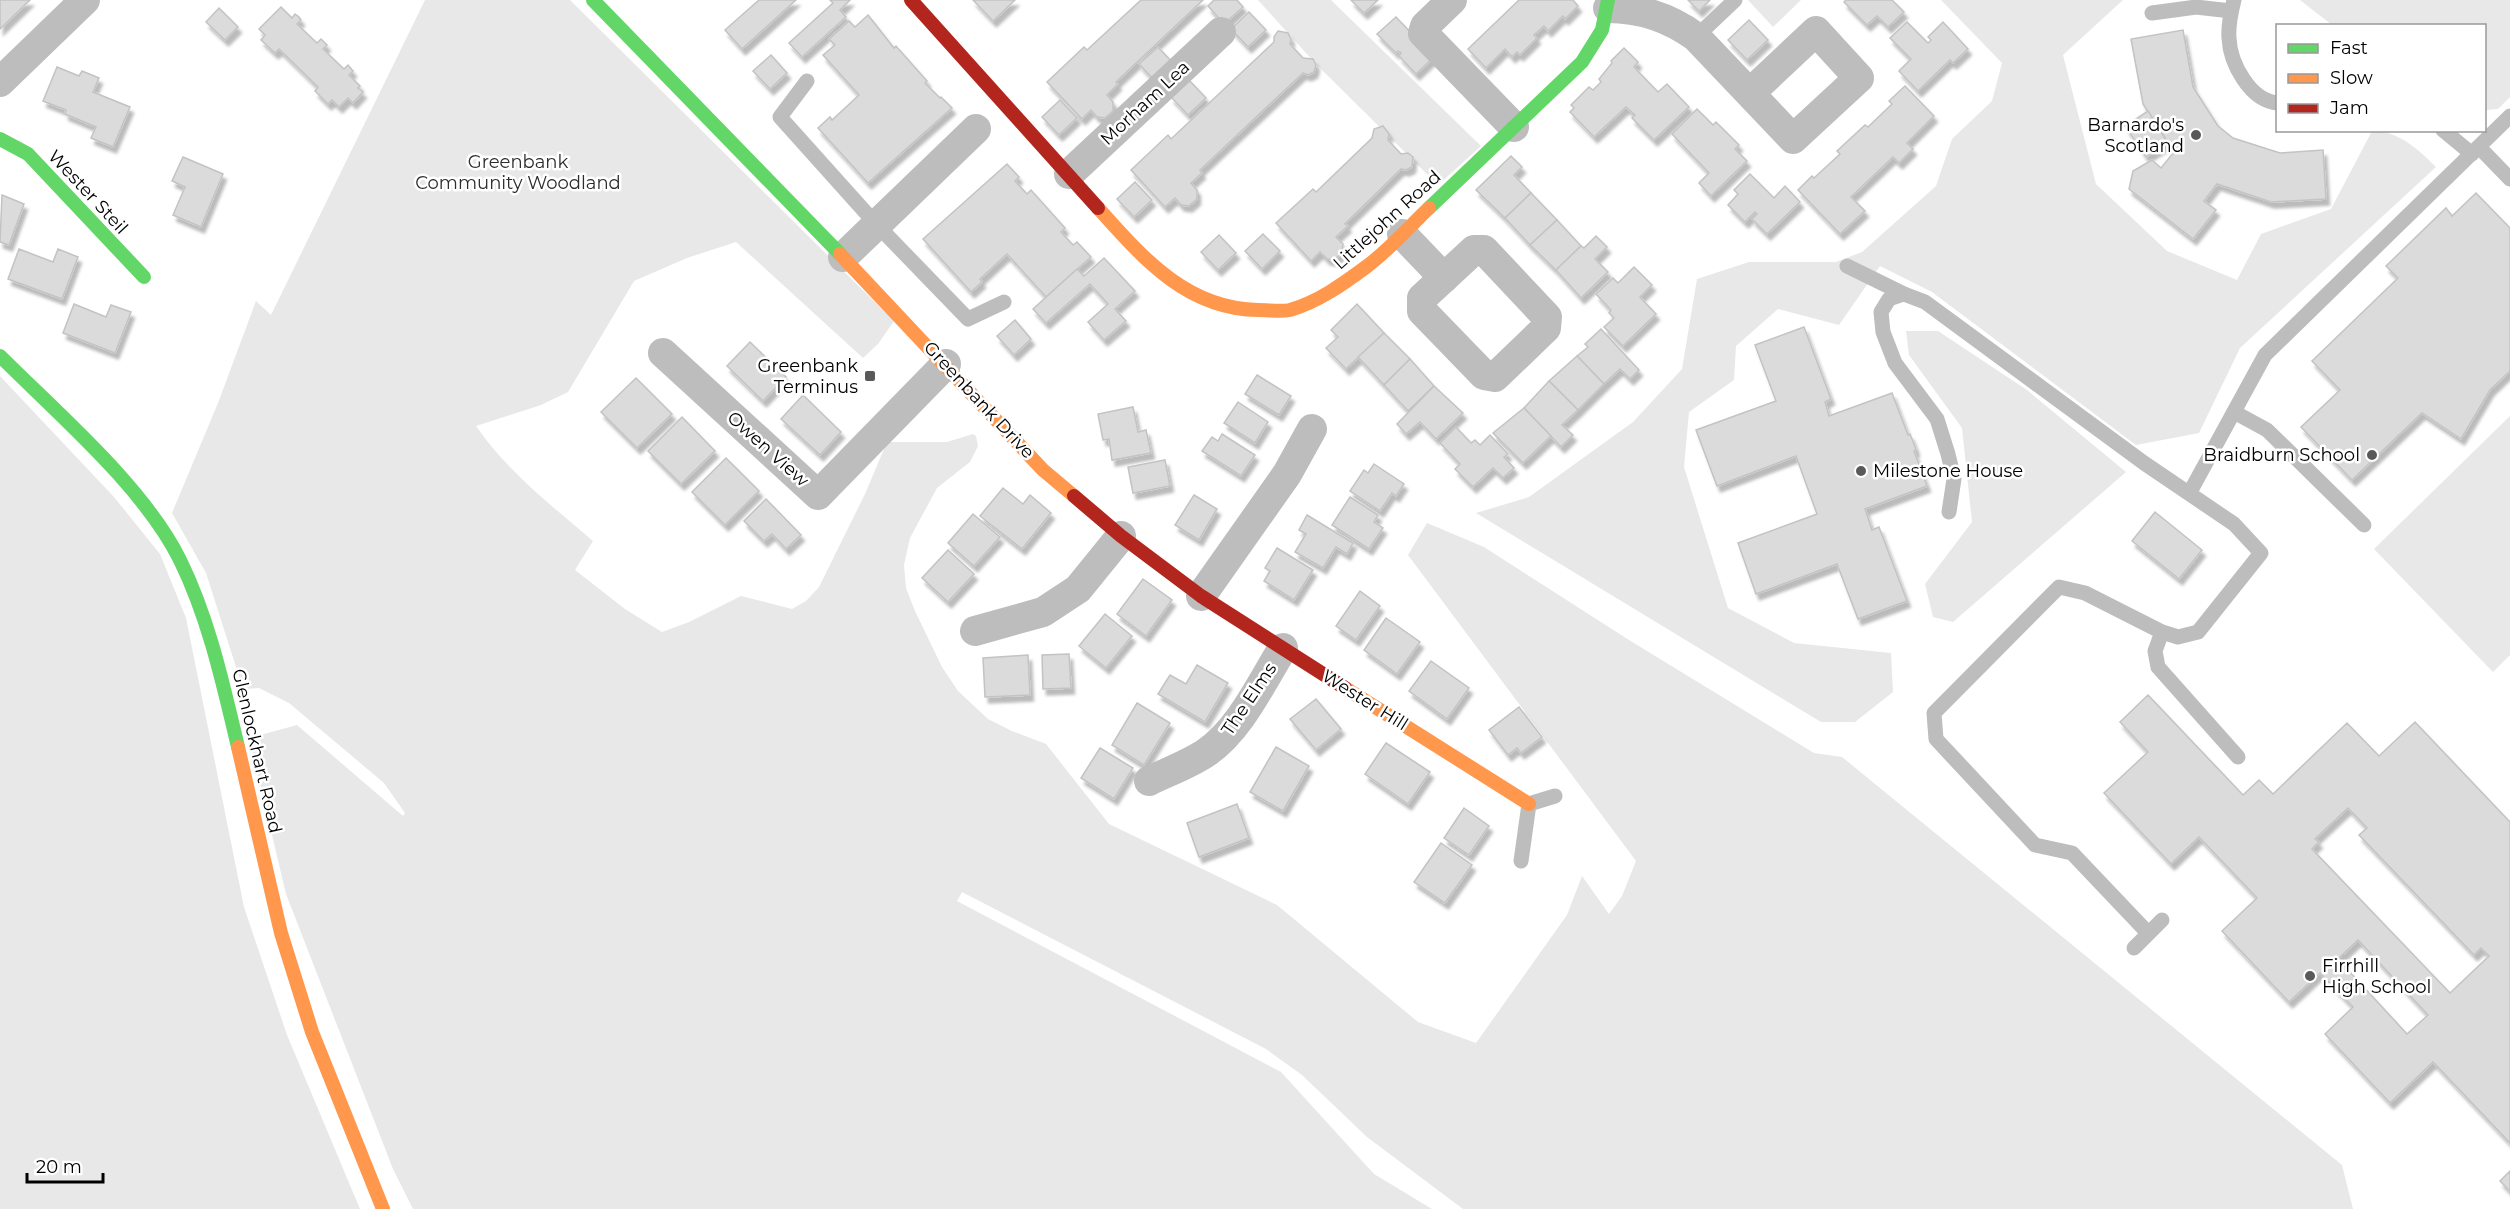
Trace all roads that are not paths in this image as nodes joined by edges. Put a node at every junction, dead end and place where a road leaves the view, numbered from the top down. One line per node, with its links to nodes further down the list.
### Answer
1 (593, 0): 25 (street, Greenbank Drive)
2 (911, 0): 21 (street, Littlejohn Road)
3 (1452, 0): 16 (street)
4 (1735, 0): 10 (lane)
5 (75, 3): 12 (street)
6 (1608, 4): 10 (street); 16 (street, Littlejohn Road)
7 (2233, 6): 8 (lane); 14 (lane)
8 (2152, 13)
9 (1221, 32): 21 (street, Morham Lea)
10 (1696, 37): 13 (street)
11 (807, 81): 23 (lane)
12 (0, 82)
13 (1750, 93)
14 (2276, 103)
15 (2510, 116): 20 (lane)
16 (1514, 127): 24 (street, Littlejohn Road)
17 (975, 129): 23 (street)
18 (2446, 132): 20 (lane)
19 (0, 139): 27 (street, Wester Steil)
20 (2476, 150): 22 (lane); 34 (lane)
21 (1069, 174): 24 (street, Littlejohn Road)
22 (2510, 179)
23 (876, 224): 25 (street); 30 (lane)
24 (1402, 234): 28 (street)
25 (843, 256): 33 (street, Greenbank Drive)
26 (1847, 266): 29 (lane)
27 (144, 277)
28 (1444, 278)
29 (1904, 294): 36 (lane); 37 (lane)
30 (1004, 302)
31 (663, 353): 33 (street, Owen View)
32 (0, 356): 52 (street, Glenlockhart Road)
33 (946, 364): 39 (street, Greenbank Drive)
34 (2234, 412): 36 (lane); 38 (lane)
35 (1312, 429): 40 (street)
36 (2190, 492): 42 (lane)
37 (1948, 512)
38 (2364, 525)
39 (1121, 536): 40 (street, Wester Hill); 41 (street)
40 (1201, 596): 43 (street, Wester Hill)
41 (975, 631)
42 (2162, 632): 44 (lane); 50 (lane)
43 (1283, 648): 45 (street, The Elms); 47 (street, Wester Hill)
44 (2238, 757)
45 (1149, 781)
46 (1555, 796): 47 (lane)
47 (1529, 804): 48 (lane)
48 (1521, 861)
49 (2162, 920): 50 (lane)
50 (2148, 933): 51 (lane)
51 (2133, 948)
52 (383, 1209)

